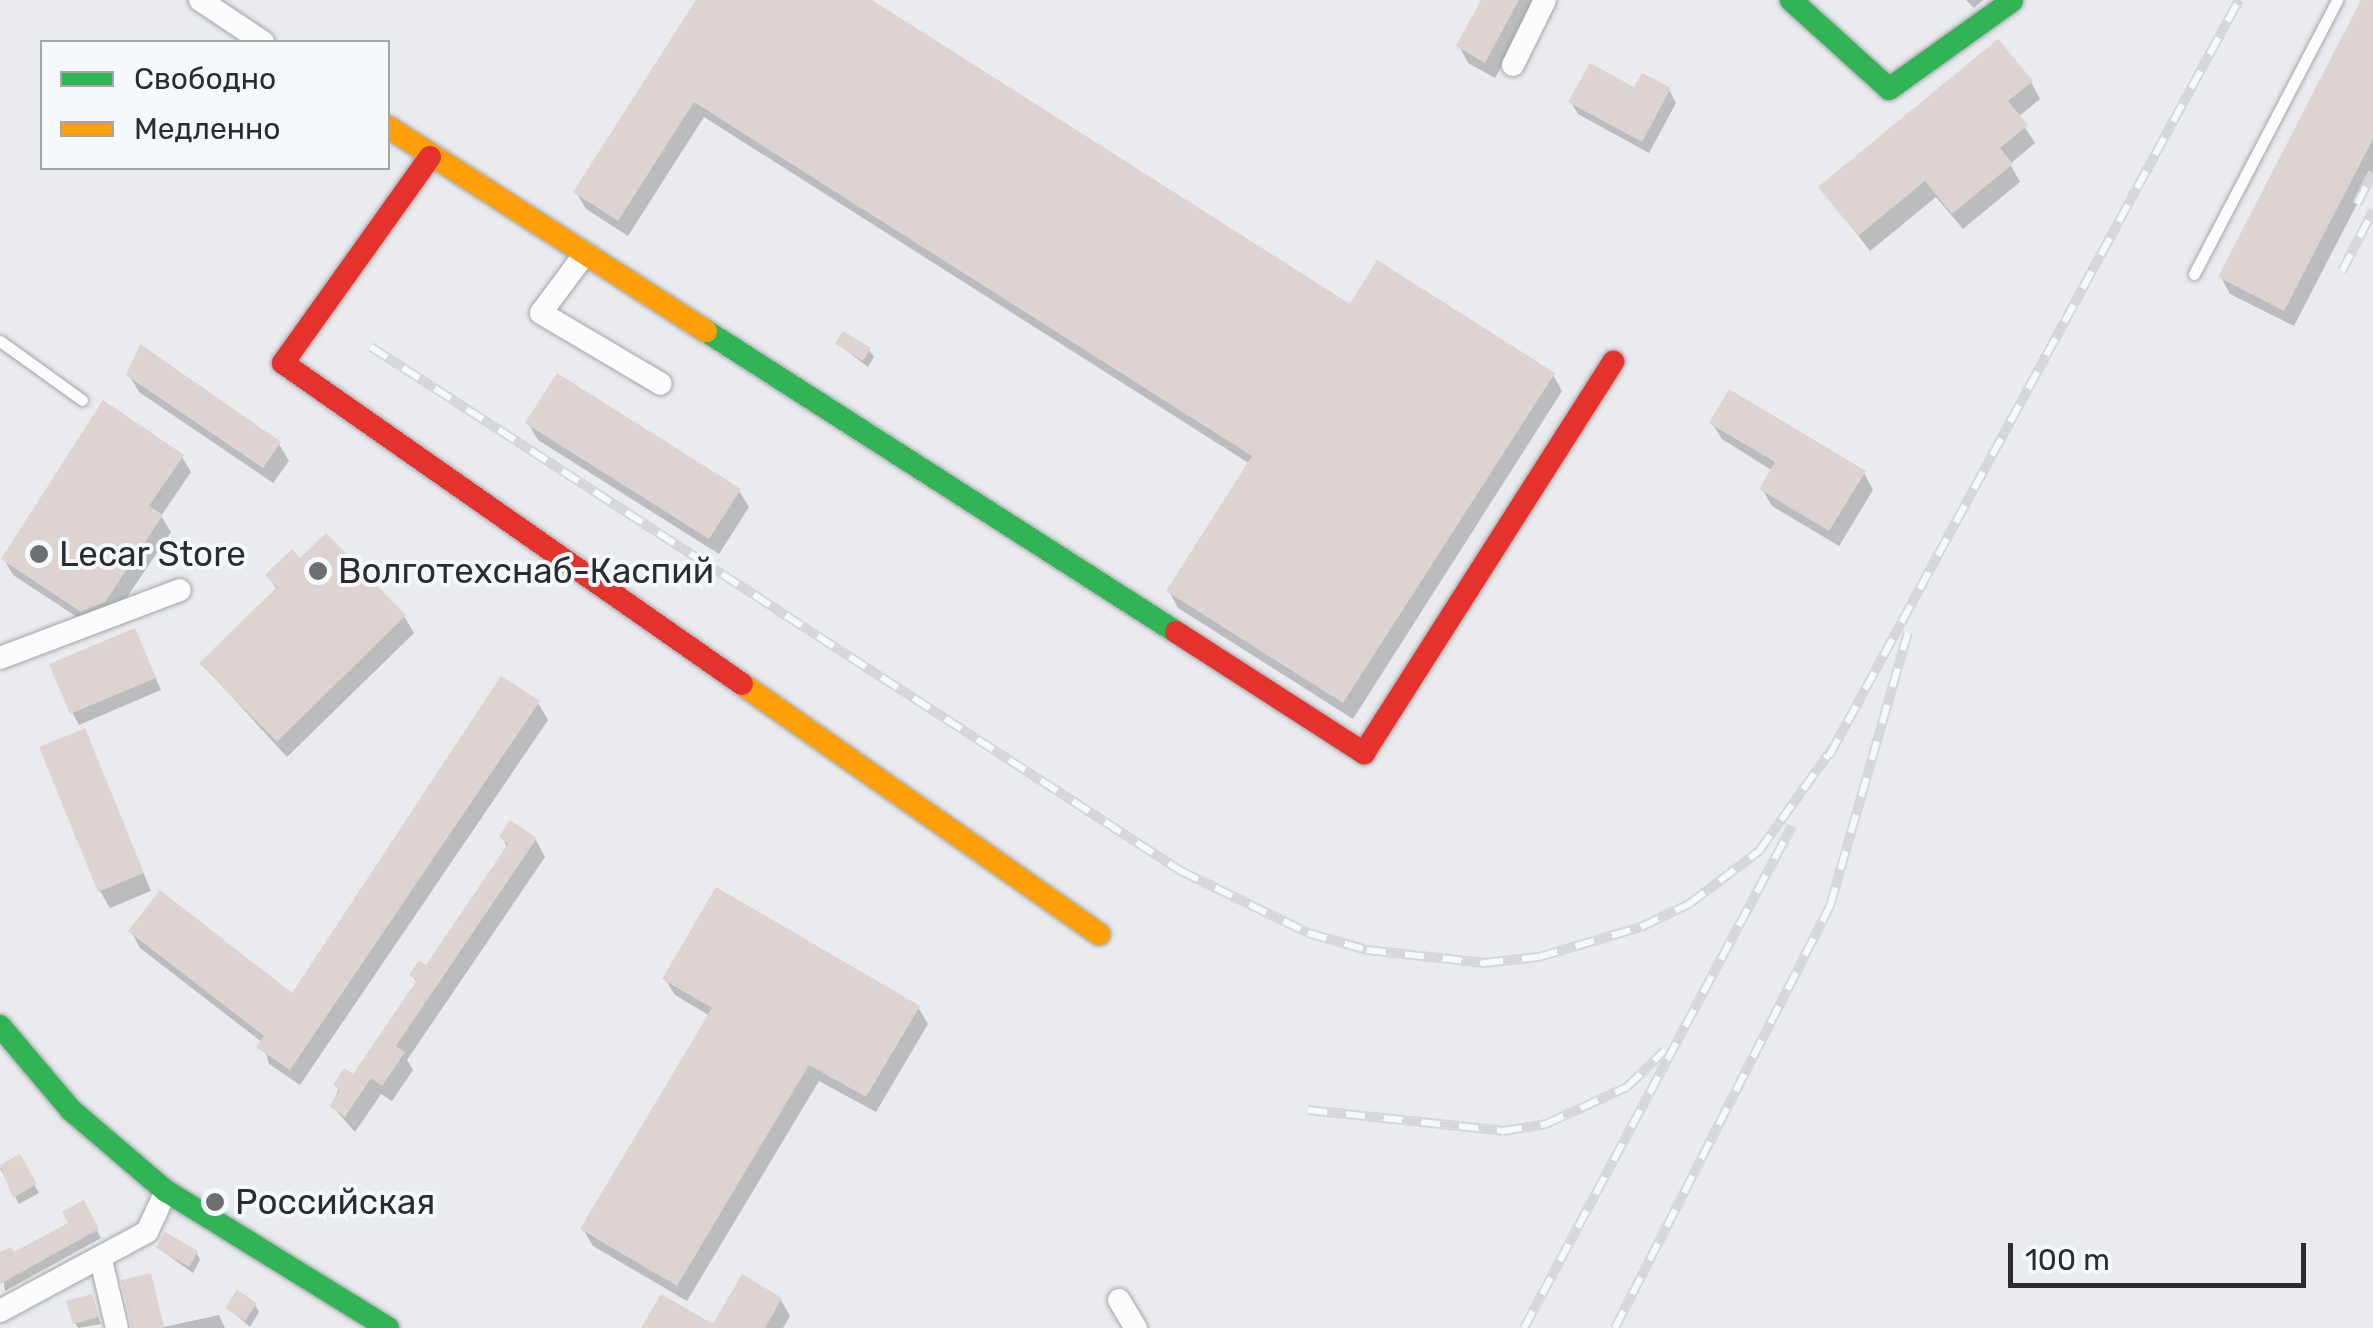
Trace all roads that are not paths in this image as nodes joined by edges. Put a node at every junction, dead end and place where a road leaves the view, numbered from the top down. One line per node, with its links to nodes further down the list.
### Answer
1 (200, 0): 6 (street)
2 (1546, 0): 7 (street)
3 (1791, 0): 4 (street)
4 (2012, 0)
5 (2337, 0): 11 (lane)
6 (260, 40)
7 (1512, 65)
8 (390, 128): 9 (street)
9 (430, 156): 10 (street); 18 (street)
10 (584, 254): 13 (street); 14 (street)
11 (2194, 274)
12 (0, 341): 15 (lane)
13 (1614, 362)
14 (661, 384)
15 (82, 400)
16 (180, 590): 17 (street)
17 (0, 658)
18 (1099, 934)
19 (0, 1026): 20 (street)
20 (166, 1191): 21 (street); 23 (street)
21 (101, 1260): 24 (street); 25 (street)
22 (1119, 1300): 28 (street)
23 (348, 1304): 26 (street); 27 (street)
24 (0, 1311)
25 (118, 1328)
26 (352, 1328)
27 (388, 1328)
28 (1136, 1328)

